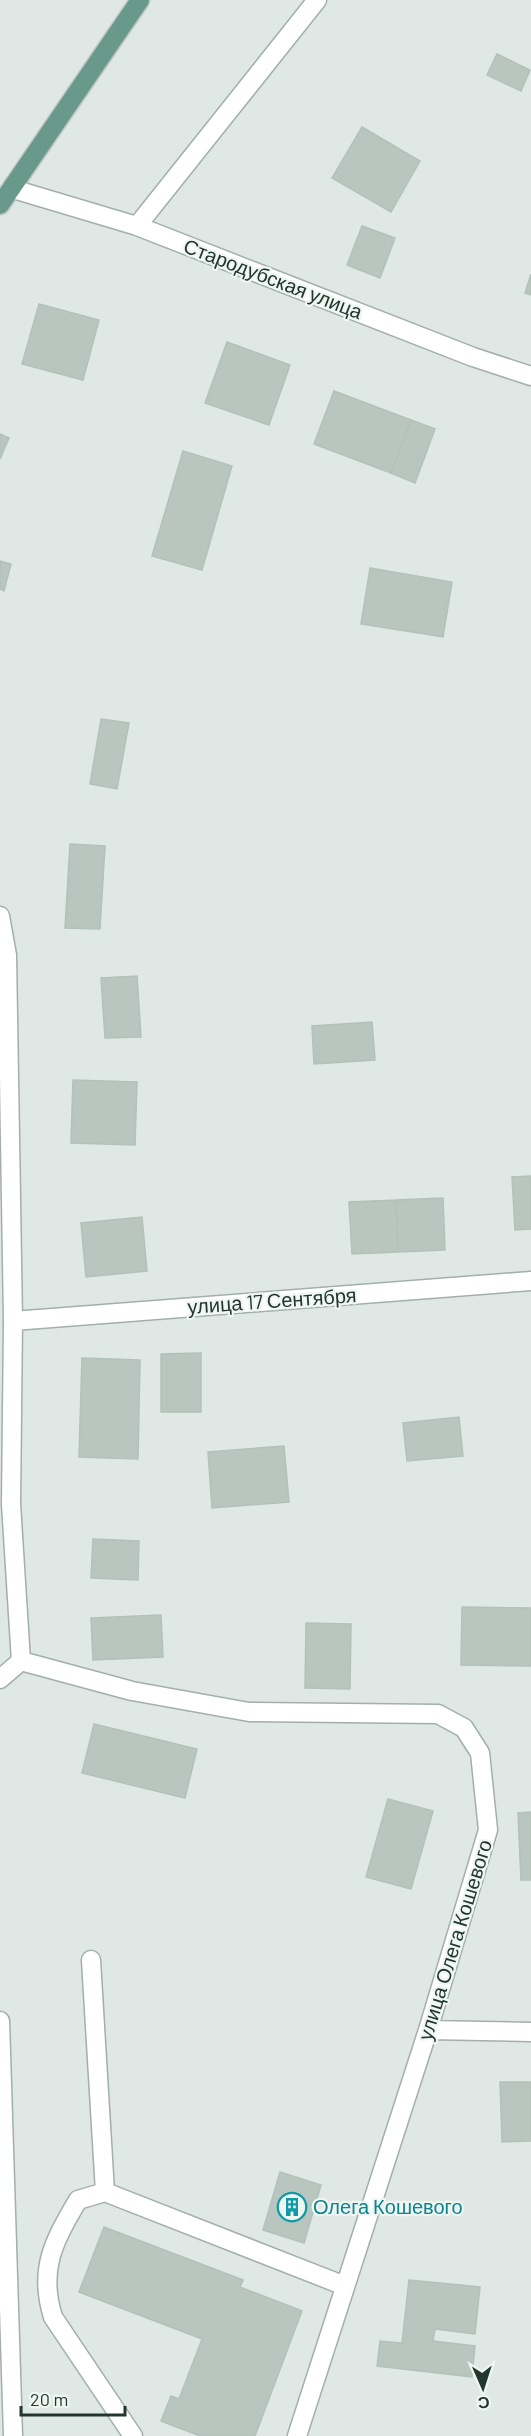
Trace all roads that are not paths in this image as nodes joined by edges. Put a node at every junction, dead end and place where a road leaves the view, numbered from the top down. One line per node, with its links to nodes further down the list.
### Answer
1 (140, 0): 3 (main road)
2 (318, 0): 5 (street)
3 (12, 189): 4 (main road); 5 (street, Стародубская улица)
4 (0, 205)
5 (137, 226): 6 (street, Стародубская улица)
6 (531, 376)
7 (0, 916): 9 (street)
8 (531, 1281): 9 (street, улица 17 Сентября)
9 (13, 1321): 10 (street)
10 (21, 1661): 11 (street); 14 (street, улица Олега Кошевого)
11 (0, 1680)
12 (91, 1960): 16 (street)
13 (0, 2021): 18 (street)
14 (428, 2030): 15 (street); 17 (street, улица Олега Кошевого)
15 (531, 2032)
16 (105, 2192): 17 (street); 19 (street)
17 (345, 2286): 20 (street, улица Олега Кошевого)
18 (13, 2436)
19 (133, 2436)
20 (297, 2436)

